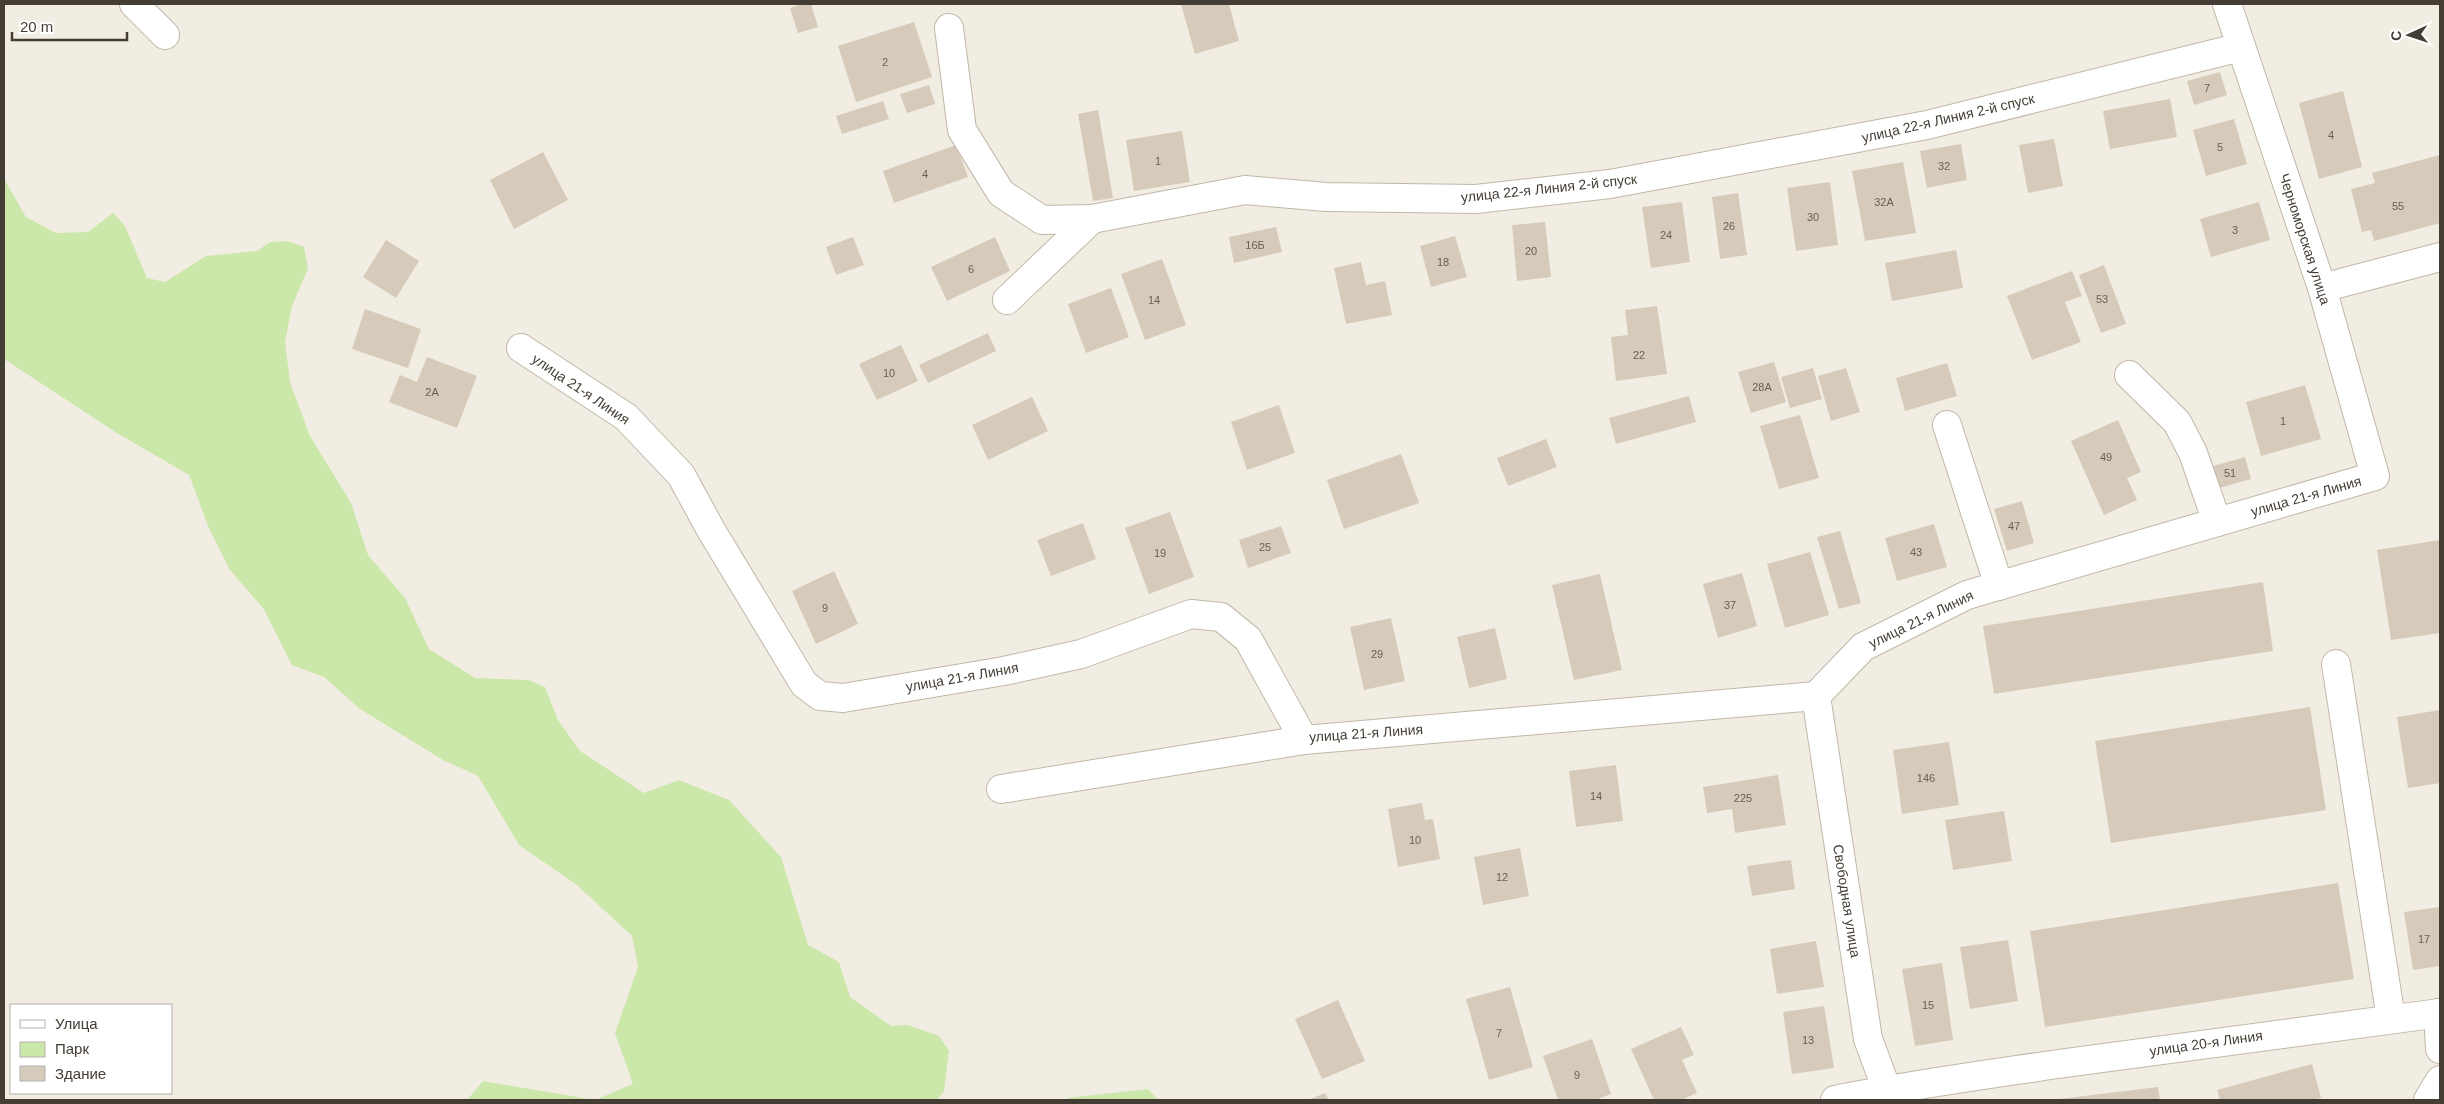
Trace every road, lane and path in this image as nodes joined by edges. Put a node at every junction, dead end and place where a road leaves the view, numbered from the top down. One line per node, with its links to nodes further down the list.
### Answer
1 (134, 4): 4 (street)
2 (2227, 4): 5 (street, Черноморская улица)
3 (949, 28): 6 (street, улица 22-я Линия 2-й спуск)
4 (165, 35)
5 (2241, 47): 6 (street, улица 22-я Линия 2-й спуск); 8 (street, Черноморская улица)
6 (1092, 219): 9 (street)
7 (2440, 257): 8 (street)
8 (2322, 288): 13 (street, Черноморская улица)
9 (1007, 300)
10 (521, 348): 18 (street, улица 21-я Линия)
11 (2130, 375): 14 (street)
12 (1948, 426): 15 (street)
13 (2375, 476): 14 (street, улица 21-я Линия)
14 (2217, 522): 15 (street, улица 21-я Линия)
15 (1999, 586): 17 (street, улица 21-я Линия)
16 (2336, 664): 21 (street)
17 (1816, 696): 18 (street, улица 21-я Линия); 25 (street, Свободная улица)
18 (1304, 740): 19 (street)
19 (1001, 789)
20 (2439, 1013): 21 (street, улица 20-я Линия); 22 (street)
21 (2391, 1019): 23 (street, улица 20-я Линия)
22 (2440, 1049)
23 (1971, 1077): 25 (street, улица 20-я Линия); 27 (street)
24 (2440, 1080): 28 (street)
25 (1891, 1095): 26 (street, улица 20-я Линия)
26 (1835, 1100)
27 (1948, 1100)
28 (2428, 1100)

